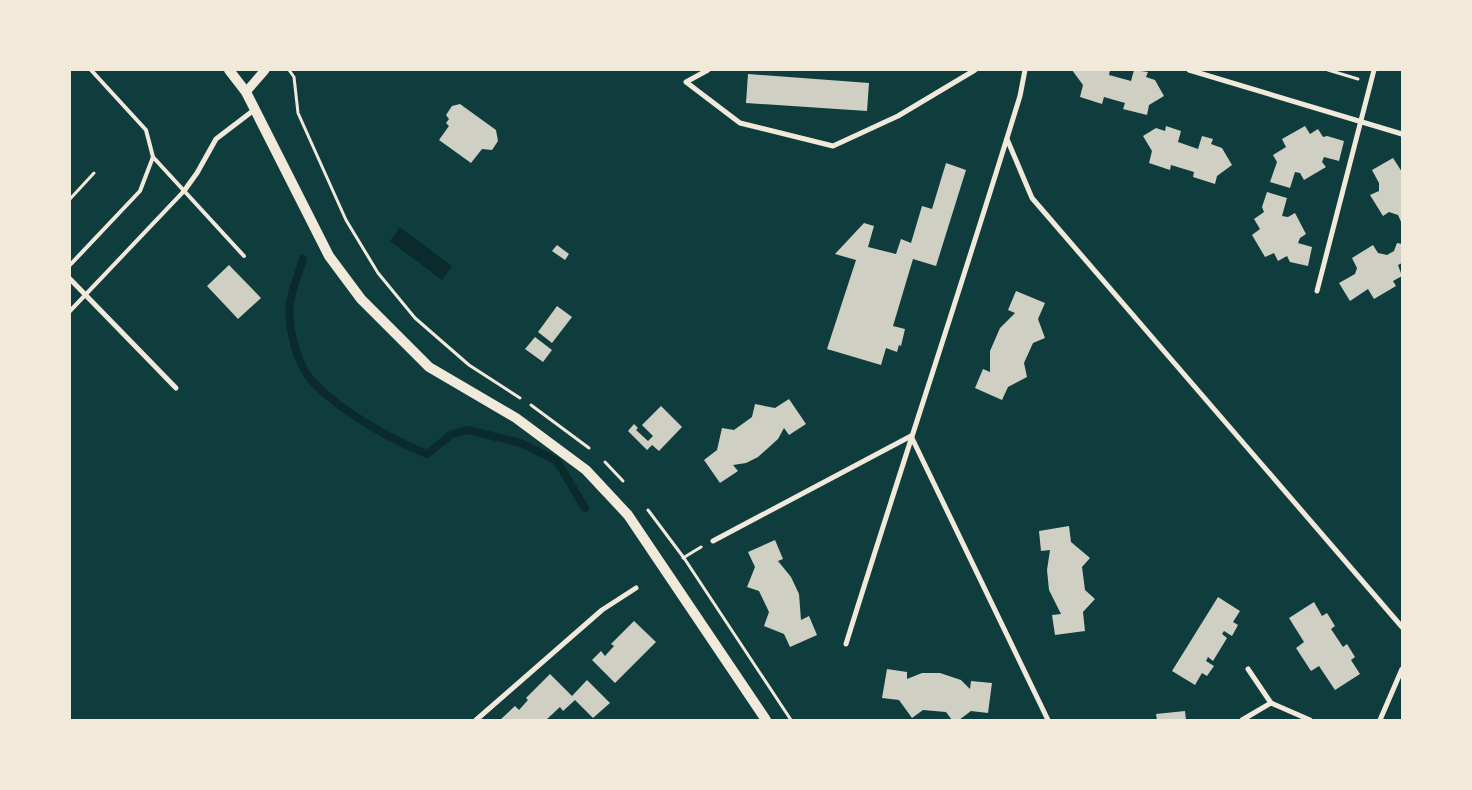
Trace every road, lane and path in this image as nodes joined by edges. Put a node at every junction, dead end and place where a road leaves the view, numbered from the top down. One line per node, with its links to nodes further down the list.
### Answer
1 (91, 70): 17 (lane)
2 (229, 70): 12 (main road)
3 (265, 70): 12 (street)
4 (288, 70): 29 (path)
5 (708, 70): 6 (street)
6 (975, 70)
7 (1025, 70): 16 (street)
8 (1189, 70): 14 (street)
9 (1328, 70): 11 (path)
10 (1374, 70): 11 (street)
11 (1371, 83): 14 (street)
12 (246, 92): 13 (main road)
13 (254, 110): 19 (street); 41 (main road)
14 (1361, 123): 15 (street); 24 (street)
15 (1402, 134)
16 (1007, 139): 28 (street); 35 (street)
17 (153, 157): 19 (lane); 22 (lane)
18 (94, 173): 20 (path)
19 (184, 191): 21 (lane); 25 (lane)
20 (70, 199)
21 (244, 256)
22 (70, 265)
23 (70, 279): 25 (street)
24 (1317, 291)
25 (86, 295): 26 (lane); 27 (street)
26 (70, 312)
27 (176, 388)
28 (910, 436): 33 (street); 36 (street); 43 (street)
29 (590, 449)
30 (597, 455): 31 (path)
31 (629, 488)
32 (646, 508): 42 (path)
33 (713, 541)
34 (636, 588): 40 (street)
35 (1402, 628)
36 (846, 644)
37 (1402, 669): 46 (street)
38 (1248, 670): 39 (street)
39 (1271, 703): 44 (street); 45 (street)
40 (476, 720)
41 (766, 720)
42 (791, 720)
43 (1048, 720)
44 (1242, 720)
45 (1310, 720)
46 (1380, 720)

